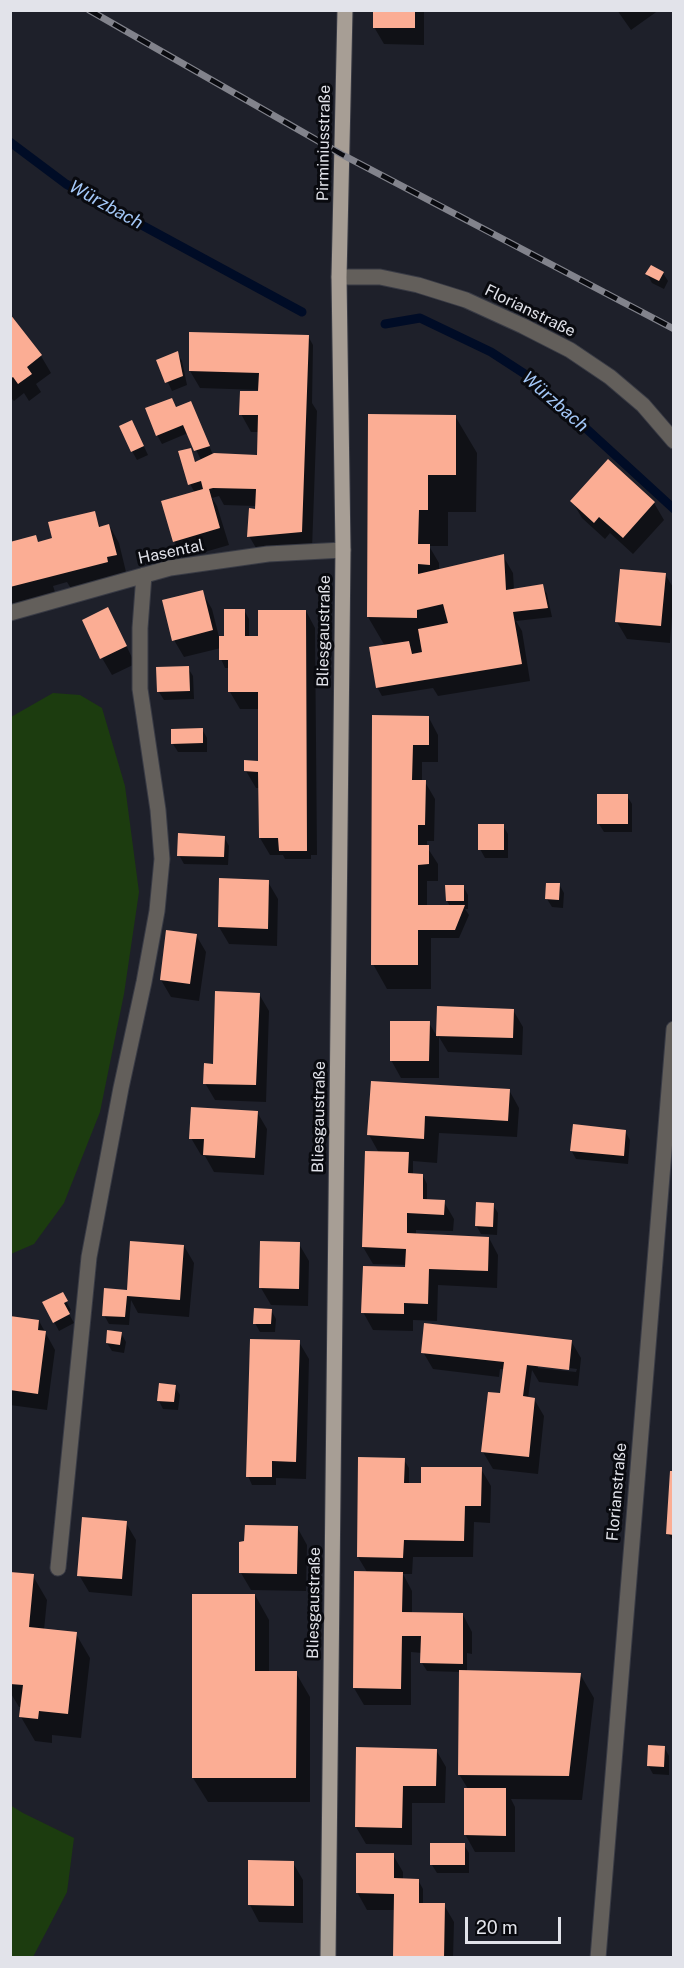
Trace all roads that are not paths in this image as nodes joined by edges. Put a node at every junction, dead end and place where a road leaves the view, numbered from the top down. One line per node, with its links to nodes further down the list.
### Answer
1 (345, 10): 2 (main road, Pirminiusstraße)
2 (339, 277): 3 (street, Florianstraße); 4 (main road, Bliesgaustraße)
3 (674, 441)
4 (342, 550): 5 (street, Hasental); 9 (main road, Bliesgaustraße)
5 (144, 575): 6 (street, Hasental); 8 (street)
6 (10, 613)
7 (674, 1029): 10 (street, Florianstraße)
8 (58, 1568)
9 (328, 1958)
10 (598, 1958)

